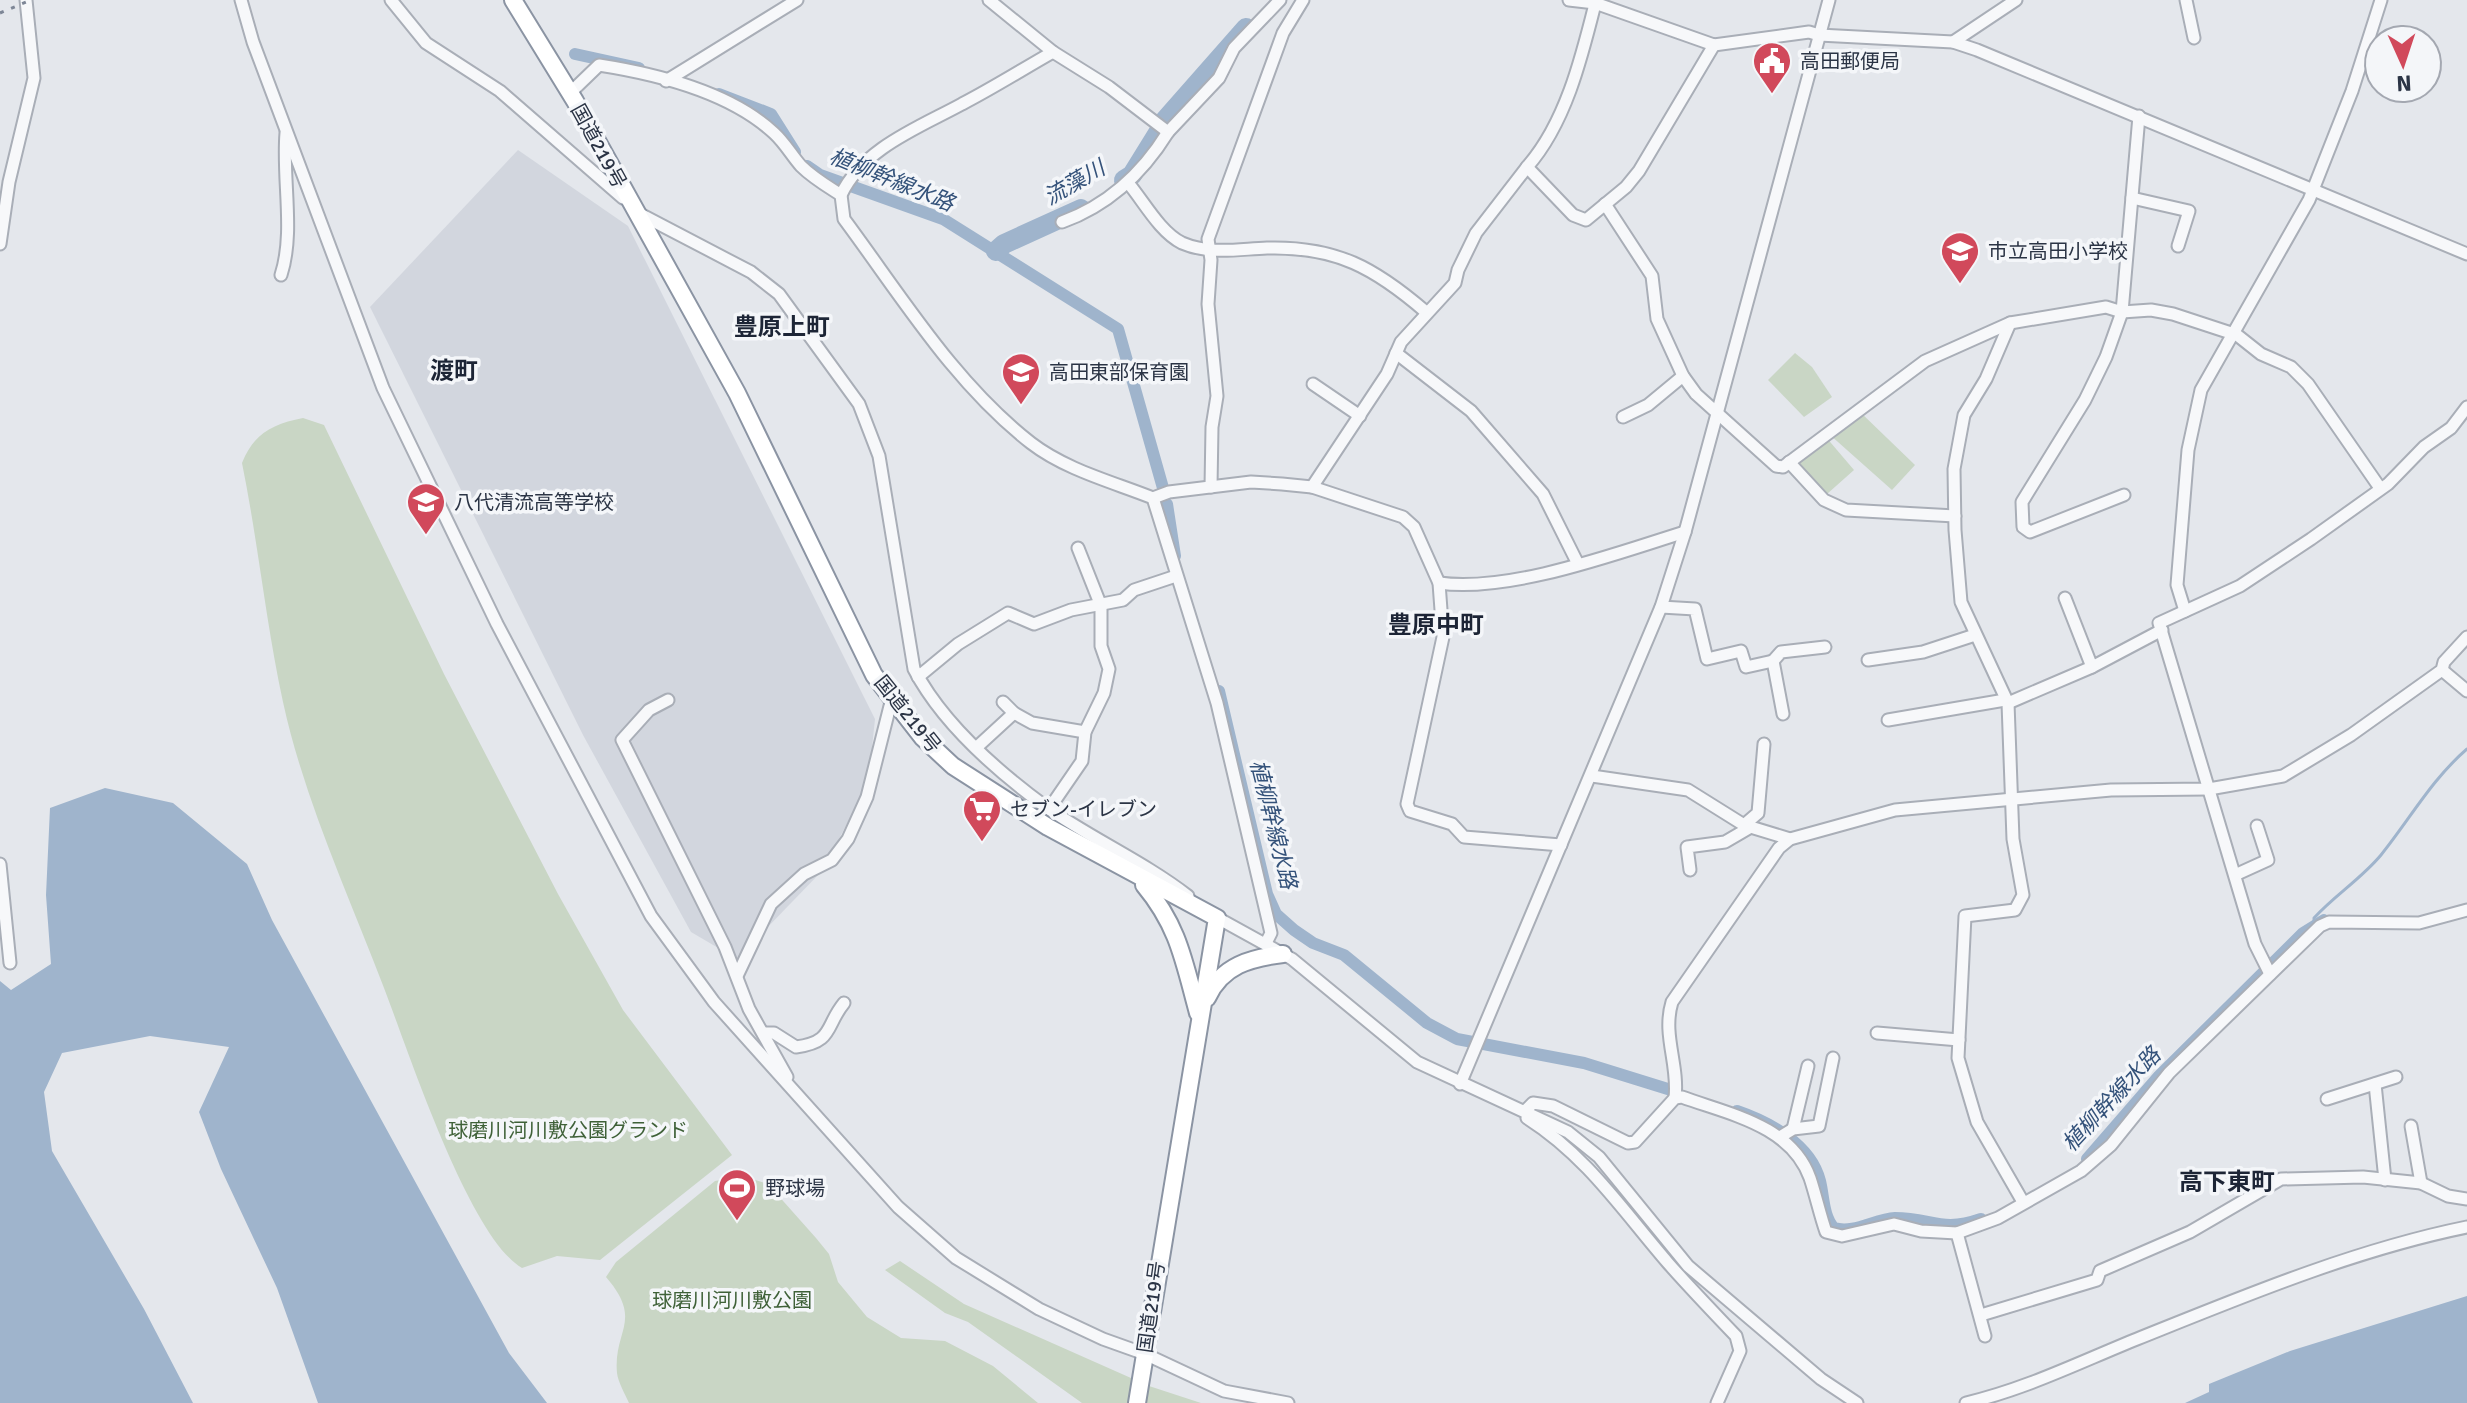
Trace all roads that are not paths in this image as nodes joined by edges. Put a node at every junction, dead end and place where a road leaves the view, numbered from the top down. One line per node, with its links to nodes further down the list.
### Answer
1 (26, 0): 33 (street)
2 (241, 0): 23 (street)
3 (391, 0): 31 (street)
4 (513, 0): 21 (highway, 国道219号)
5 (797, 0): 20 (street)
6 (1280, 0): 24 (street)
7 (1303, 0): 35 (street)
8 (1569, 0): 14 (street)
9 (1829, 0): 15 (street)
10 (2016, 0): 17 (street)
11 (2186, 0): 16 (street)
12 (2381, 0): 27 (street)
13 (996, 2): 19 (street)
14 (1596, 2): 18 (street); 25 (street)
15 (1819, 35): 17 (street); 18 (street); 46 (street)
16 (2194, 38)
17 (1953, 42): 22 (street)
18 (1714, 45): 30 (street)
19 (1053, 52): 24 (street); 28 (street)
20 (666, 81): 21 (street); 28 (street)
21 (570, 93): 31 (highway, 国道219号)
22 (2139, 116): 27 (street); 29 (street)
23 (286, 128): 37 (street); 114 (street)
24 (1168, 132): 26 (street)
25 (1527, 167): 30 (street); 38 (street)
26 (1129, 184): 32 (street); 35 (street)
27 (2312, 192): 36 (street); 41 (street)
28 (841, 195): 54 (street)
29 (2132, 198): 34 (street); 39 (street)
30 (1605, 204): 43 (street)
31 (636, 212): 73 (street); 75 (highway, 国道219号)
32 (1062, 222)
33 (0, 244)
34 (2178, 246)
35 (1210, 249): 38 (street); 50 (street)
36 (2467, 254)
37 (281, 275)
38 (1426, 312): 42 (street)
39 (2122, 312): 40 (street); 41 (street); 53 (street)
40 (2010, 323): 49 (street); 55 (street)
41 (2231, 333): 52 (street); 64 (street)
42 (1396, 353): 47 (street); 58 (street)
43 (1683, 376): 46 (street); 48 (street)
44 (1313, 384): 47 (street)
45 (2467, 407): 52 (street)
46 (1718, 414): 49 (street); 56 (street)
47 (1360, 416): 51 (street)
48 (1623, 417)
49 (1789, 462): 55 (street)
50 (1211, 487): 51 (street); 54 (street)
51 (1312, 487): 60 (street)
52 (2380, 488): 64 (street)
53 (2124, 495)
54 (1153, 498): 59 (street)
55 (1955, 516): 66 (street)
56 (1685, 532): 58 (street); 63 (street)
57 (1078, 548): 62 (street)
58 (1578, 564): 60 (street)
59 (1176, 576): 62 (street); 99 (street)
60 (1439, 583): 92 (street)
61 (2065, 598): 71 (street)
62 (1101, 606): 73 (street); 82 (street)
63 (1661, 607): 70 (street); 85 (street)
64 (2185, 611): 65 (street)
65 (2162, 630): 71 (street); 86 (street)
66 (1975, 635): 69 (street); 78 (street)
67 (2467, 637): 72 (street)
68 (1825, 647): 70 (street)
69 (1868, 660)
70 (1773, 661): 80 (street)
71 (2092, 667): 78 (street)
72 (2442, 670): 74 (street); 86 (street)
73 (918, 677): 84 (street)
74 (2467, 691)
75 (892, 698): 96 (highway, 国道219号); 103 (street)
76 (668, 700): 103 (street)
77 (1003, 702): 79 (street)
78 (2006, 702): 81 (street); 87 (street)
79 (1014, 713): 82 (street); 84 (street)
80 (1783, 714)
81 (1888, 720)
82 (1085, 732): 88 (street)
83 (1764, 744): 89 (street)
84 (977, 747): 88 (street)
85 (1592, 776): 89 (street); 92 (street)
86 (2209, 789): 87 (street); 95 (street)
87 (2011, 799): 91 (street); 108 (street)
88 (1049, 809): 98 (street)
89 (1746, 826): 91 (street); 94 (street)
90 (2257, 826): 95 (street)
91 (1790, 839): 115 (street)
92 (1561, 845): 112 (street)
93 (0, 864): 101 (street)
94 (1690, 870)
95 (2235, 875): 102 (street)
96 (1138, 877): 98 (highway, 国道219号); 105 (highway)
97 (2467, 910): 102 (street)
98 (1217, 918): 99 (street); 105 (highway, 国道219号)
99 (1266, 943): 100 (street)
100 (1283, 954): 105 (highway); 112 (street)
101 (10, 963)
102 (2268, 970): 124 (street)
103 (737, 976): 106 (street)
104 (844, 1003): 106 (street)
105 (1199, 1018): 129 (highway, 国道219号)
106 (763, 1033): 114 (street)
107 (1877, 1033): 108 (street)
108 (1959, 1040): 124 (street)
109 (1833, 1058): 120 (street)
110 (1808, 1066): 120 (street)
111 (2396, 1077): 113 (street)
112 (1460, 1084): 117 (street)
113 (2375, 1084): 116 (street); 121 (street)
114 (792, 1089): 129 (street)
115 (1675, 1098): 118 (street); 120 (street)
116 (2327, 1099)
117 (1498, 1100): 118 (street); 132 (street)
118 (1526, 1110): 133 (street)
119 (2411, 1126): 122 (street)
120 (1786, 1134): 126 (street)
121 (2385, 1180): 122 (street); 127 (street)
122 (2421, 1183): 123 (street)
123 (2467, 1199)
124 (2022, 1200): 126 (street)
125 (2467, 1227): 134 (street)
126 (1957, 1233): 127 (street)
127 (1981, 1315): 128 (street)
128 (1985, 1336)
129 (1144, 1360): 130 (highway, 国道219号); 131 (street)
130 (1137, 1403)
131 (1288, 1403)
132 (1717, 1403)
133 (1857, 1403)
134 (1966, 1403)

